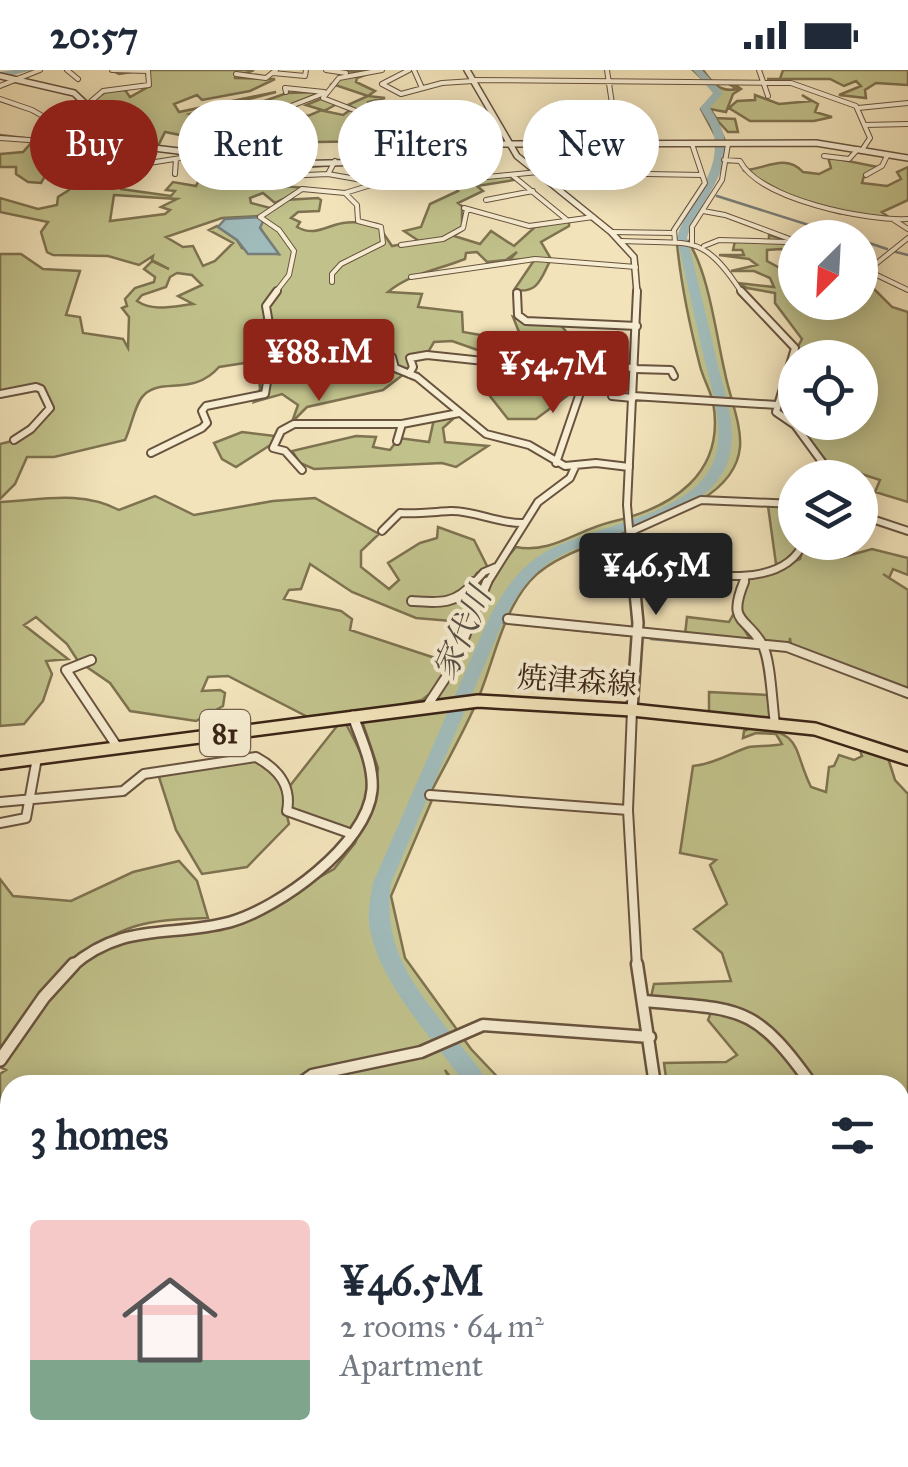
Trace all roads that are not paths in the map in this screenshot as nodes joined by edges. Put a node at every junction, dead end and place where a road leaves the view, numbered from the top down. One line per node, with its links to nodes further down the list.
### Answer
1 (40, 70): 17 (street)
2 (67, 70): 18 (street)
3 (112, 70): 31 (street)
4 (306, 70): 12 (street)
5 (326, 70): 14 (street)
6 (382, 70): 16 (street)
7 (412, 70): 19 (street); 25 (street)
8 (441, 70): 22 (street)
9 (467, 70): 20 (street)
10 (607, 70): 21 (street)
11 (759, 70): 23 (street)
12 (274, 72): 13 (street)
13 (236, 74)
14 (356, 75): 16 (street); 27 (street)
15 (0, 76): 17 (street)
16 (373, 77): 19 (street)
17 (16, 79): 24 (street); 30 (street)
18 (78, 79)
19 (388, 79): 25 (street)
20 (473, 80): 21 (street); 22 (street); 43 (street)
21 (608, 81): 23 (street); 33 (street)
22 (446, 82): 25 (street)
23 (764, 82): 28 (street); 36 (street)
24 (0, 86)
25 (422, 88)
26 (286, 92): 27 (street)
27 (323, 93): 32 (street); 35 (street)
28 (768, 96)
29 (0, 99): 37 (street)
30 (83, 100)
31 (92, 100)
32 (306, 100)
33 (611, 100)
34 (908, 103): 36 (street)
35 (338, 105)
36 (858, 108): 39 (street)
37 (30, 109)
38 (908, 124): 39 (street)
39 (866, 125): 48 (street)
40 (0, 138): 41 (street)
41 (30, 141)
42 (503, 144): 43 (street)
43 (508, 144): 44 (street); 51 (street)
44 (523, 144)
45 (659, 144): 46 (street)
46 (692, 144): 47 (street); 65 (street)
47 (726, 144): 48 (street); 54 (street)
48 (860, 150): 49 (street); 50 (street)
49 (824, 156)
50 (887, 156): 52 (street); 67 (street)
51 (523, 158)
52 (908, 158)
53 (176, 159): 56 (street); 59 (street)
54 (724, 160): 73 (street); 77 (street)
55 (335, 161): 57 (street); 61 (street)
56 (158, 162)
57 (318, 162)
58 (523, 173): 62 (street)
59 (175, 174)
60 (318, 174): 61 (street)
61 (328, 174): 66 (street)
62 (511, 174): 64 (street); 70 (street)
63 (659, 174): 65 (street)
64 (503, 175)
65 (702, 175): 80 (street)
66 (338, 176)
67 (866, 176)
68 (353, 190): 71 (street)
69 (560, 190): 74 (street)
70 (532, 191): 72 (street); 76 (street)
71 (345, 192): 95 (street); 114 (street)
72 (486, 200)
73 (703, 211): 81 (street); 86 (street)
74 (592, 217): 76 (street); 79 (street)
75 (908, 218): 77 (street)
76 (567, 220): 87 (street)
77 (894, 220): 78 (street)
78 (908, 228)
79 (612, 232): 80 (street); 83 (street)
80 (674, 233): 84 (street)
81 (778, 237)
82 (908, 238): 89 (street)
83 (622, 241): 84 (street); 92 (street)
84 (676, 242): 86 (street)
85 (778, 242): 88 (street)
86 (690, 243): 88 (street)
87 (402, 245)
88 (704, 246): 100 (street)
89 (895, 247): 90 (street); 91 (street)
90 (908, 252)
91 (878, 262)
92 (636, 267): 93 (street); 98 (street)
93 (411, 277)
94 (878, 277): 96 (street)
95 (332, 282)
96 (908, 290)
97 (517, 293): 98 (street)
98 (637, 326): 101 (street)
99 (348, 338): 103 (street)
100 (787, 340)
101 (635, 368): 102 (street); 104 (street); 107 (street)
102 (573, 369): 103 (street); 115 (street)
103 (409, 374): 109 (street)
104 (674, 376)
105 (0, 394): 112 (street)
106 (612, 396): 107 (street)
107 (634, 397): 108 (street); 116 (street)
108 (778, 405): 110 (street)
109 (459, 413): 111 (street); 115 (street)
110 (778, 413)
111 (402, 424): 113 (street); 118 (street)
112 (14, 440)
113 (397, 440)
114 (151, 453)
115 (556, 463): 117 (street)
116 (629, 467): 117 (street); 122 (street)
117 (575, 468): 121 (street)
118 (302, 470)
119 (778, 503): 122 (street)
120 (878, 521): 124 (street)
121 (524, 523): 123 (street); 127 (street)
122 (630, 527): 126 (street)
123 (382, 531)
124 (908, 531)
125 (793, 560): 128 (street)
126 (633, 562): 128 (street); 131 (street)
127 (496, 567): 129 (street); 135 (street)
128 (746, 576): 132 (street)
129 (412, 601)
130 (508, 619): 131 (street)
131 (637, 633): 132 (street); 136 (street)
132 (764, 648): 134 (street); 138 (street)
133 (91, 660): 139 (street)
134 (908, 693)
135 (427, 706): 136 (main road, 焼津森線 / 81); 137 (main road, 焼津森線 / 81)
136 (632, 710): 138 (main road, 焼津森線 / 81); 146 (street)
137 (354, 716): 139 (main road, 焼津森線 / 81); 148 (street)
138 (775, 724): 141 (main road, 焼津森線 / 81)
139 (118, 748): 140 (main road, 焼津森線 / 81)
140 (38, 758): 142 (main road, 焼津森線 / 81); 144 (street)
141 (908, 760)
142 (0, 763)
143 (430, 794): 146 (street)
144 (28, 799): 145 (street); 147 (street); 148 (street)
145 (0, 802)
146 (628, 810): 149 (street)
147 (0, 823)
148 (352, 834): 151 (street)
149 (644, 1000): 150 (street); 154 (street)
150 (650, 1038): 152 (street); 153 (street)
151 (0, 1060)
152 (312, 1075)
153 (654, 1075)
154 (805, 1075)

